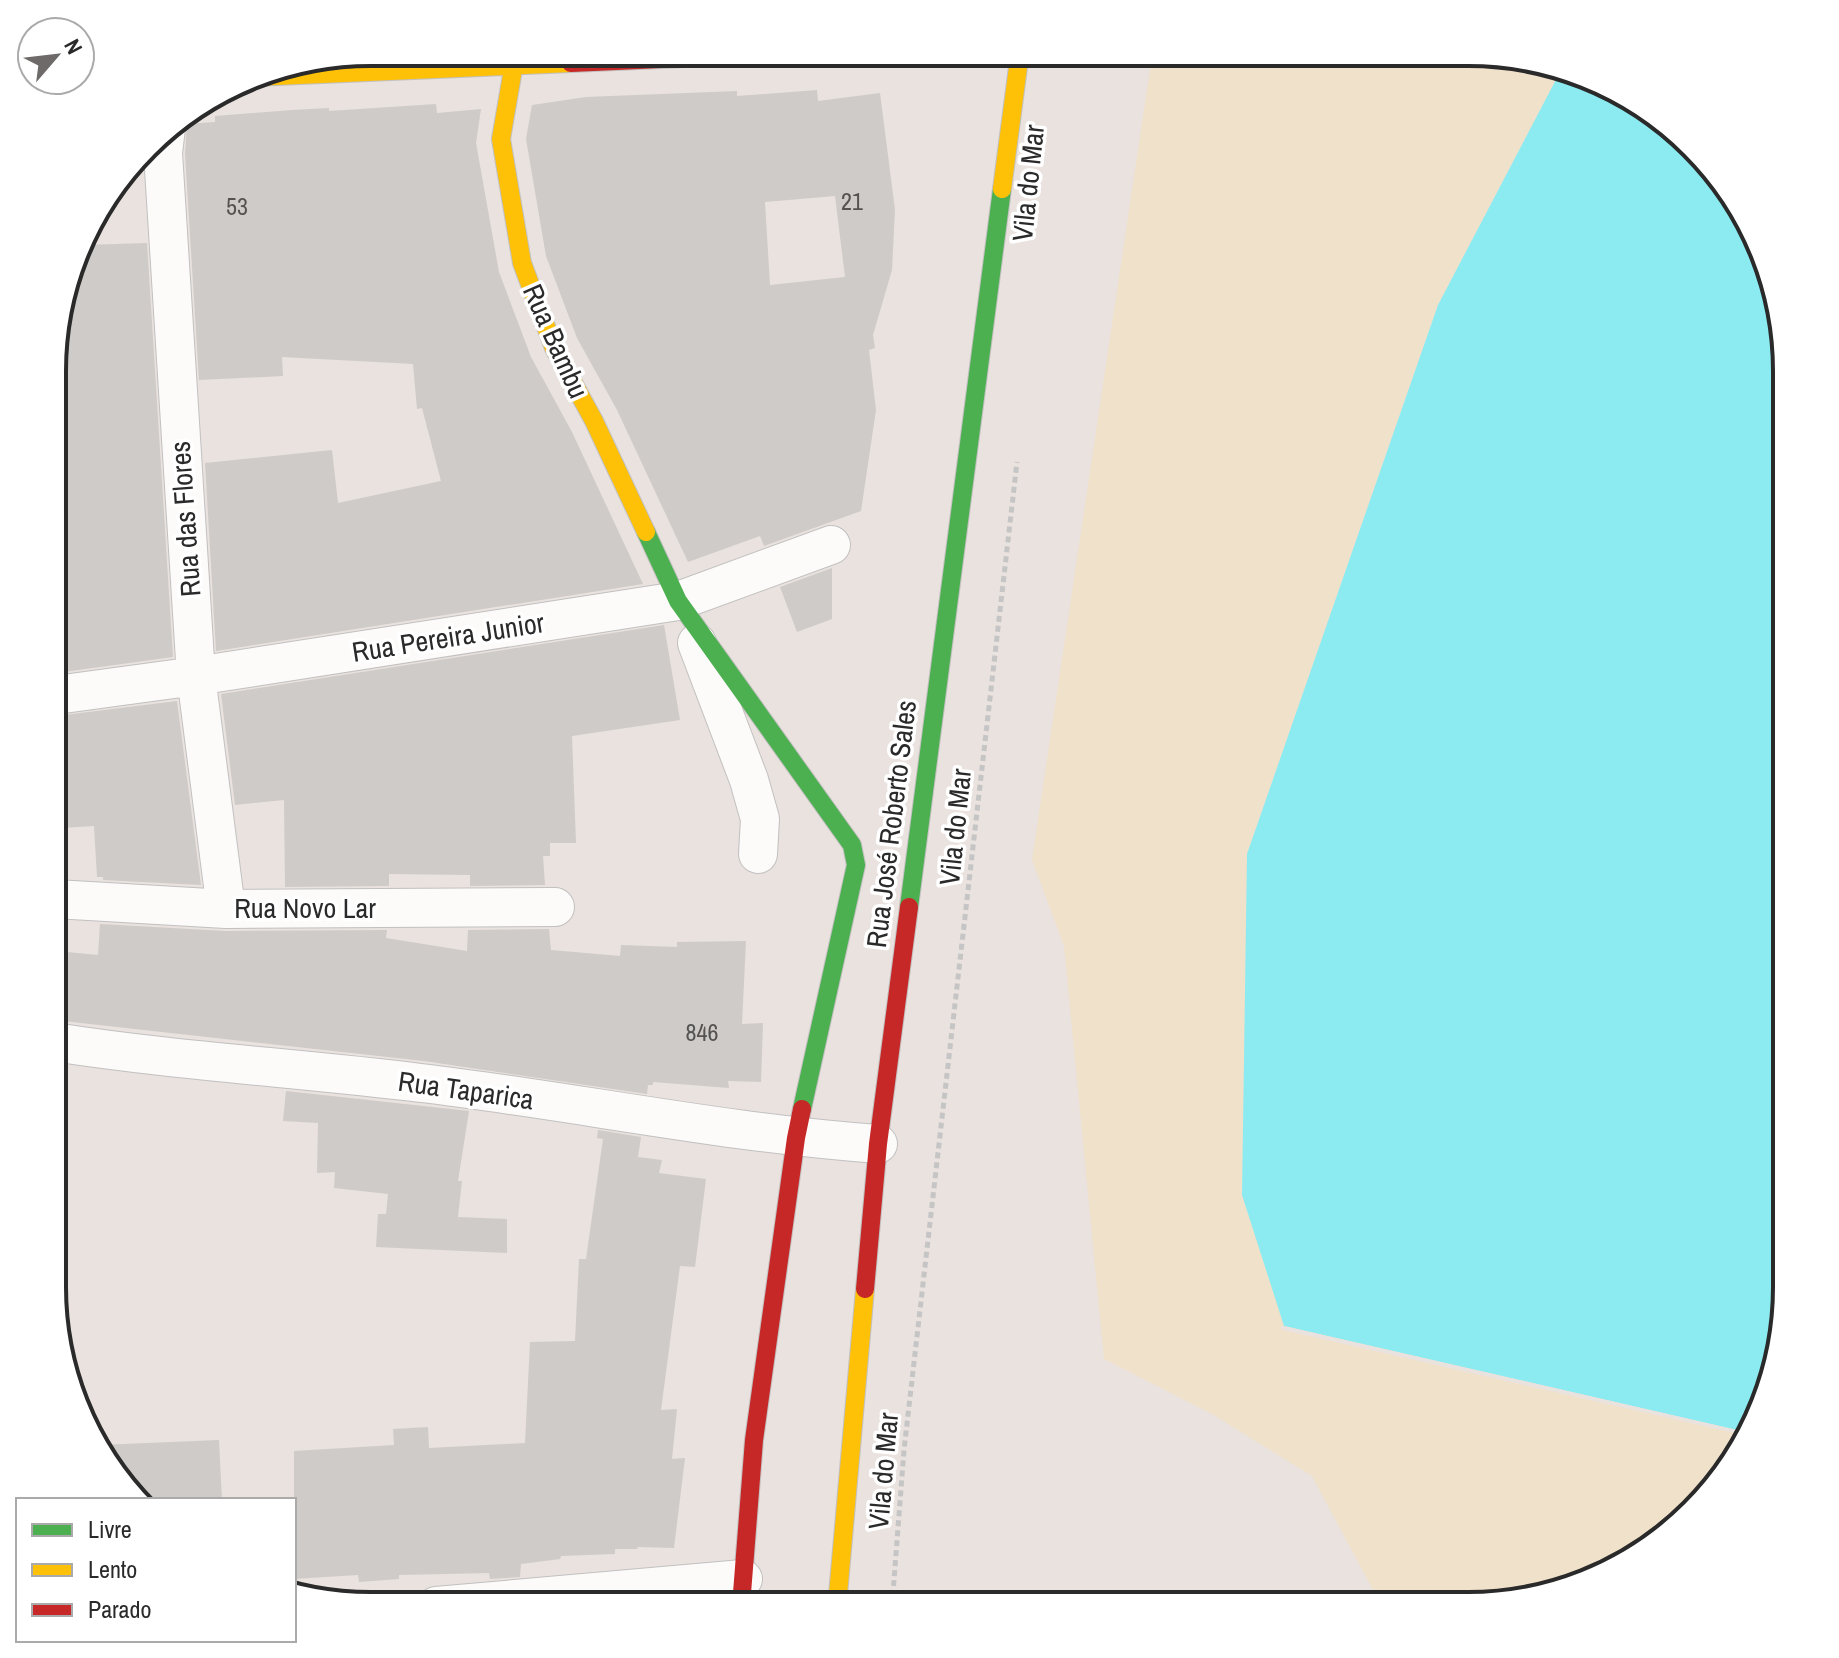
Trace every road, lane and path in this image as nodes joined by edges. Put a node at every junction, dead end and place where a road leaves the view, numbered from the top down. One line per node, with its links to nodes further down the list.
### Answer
1 (413, 66): 4 (street)
2 (513, 66): 8 (street, Rua Bambu)
3 (1018, 66): 17 (street, Rua José Roberto Sales)
4 (304, 74)
5 (164, 147): 9 (street, Rua das Flores)
6 (1018, 449): 20 (path, Vila do Mar)
7 (831, 545): 8 (street, Rua Pereira Junior)
8 (682, 606): 9 (street, Rua Pereira Junior); 11 (street, Rua Bambu); 16 (street, Rua Bambu)
9 (196, 676): 10 (street, Rua Pereira Junior); 14 (street, Rua das Flores)
10 (66, 694)
11 (758, 854)
12 (66, 900): 14 (street, Rua Novo Lar)
13 (555, 907): 14 (street, Rua Novo Lar)
14 (226, 909)
15 (66, 1044): 16 (street, Rua Taparica)
16 (796, 1138): 17 (street, Rua Taparica); 18 (street)
17 (878, 1144): 19 (street, Rua José Roberto Sales)
18 (742, 1592)
19 (838, 1592)
20 (893, 1592)

